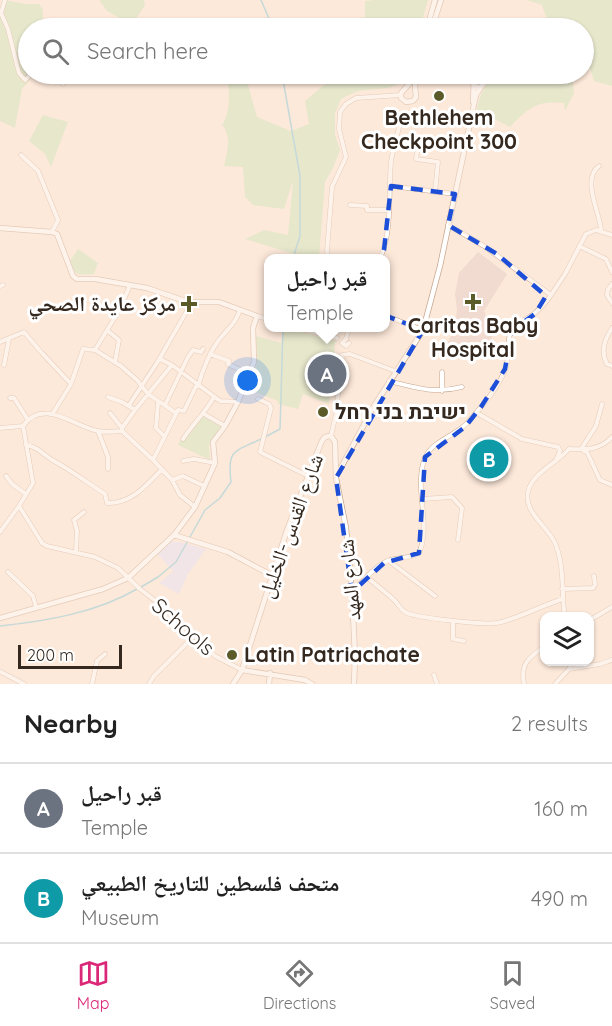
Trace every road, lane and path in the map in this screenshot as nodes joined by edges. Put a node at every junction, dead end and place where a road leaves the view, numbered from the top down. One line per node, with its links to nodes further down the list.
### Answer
1 (5, 0): 4 (street)
2 (435, 0): 5 (street)
3 (441, 0): 6 (street)
4 (1, 14): 7 (street)
5 (430, 18)
6 (435, 18)
7 (18, 69)
8 (408, 84): 14 (street)
9 (416, 84): 15 (street)
10 (473, 84): 17 (street)
11 (474, 84): 13 (street)
12 (483, 84): 13 (street)
13 (482, 87): 17 (street)
14 (406, 88): 15 (street); 16 (street)
15 (415, 91): 16 (street)
16 (401, 95): 33 (street)
17 (472, 114): 24 (street, شارع القدس-الخليل)
18 (402, 117): 22 (street)
19 (418, 147): 23 (street)
20 (21, 155): 30 (street)
21 (599, 166): 29 (street)
22 (391, 186): 23 (street); 26 (street)
23 (435, 192): 24 (street)
24 (455, 194): 27 (street, شارع القدس-الخليل)
25 (350, 205): 26 (street)
26 (388, 210): 34 (street)
27 (448, 225): 38 (street); 48 (street, شارع القدس-الخليل)
28 (0, 228): 30 (street)
29 (601, 230): 31 (street); 32 (street)
30 (52, 232): 37 (street)
31 (612, 235)
32 (579, 246): 35 (street); 39 (street)
33 (327, 254)
34 (382, 254)
35 (612, 272)
36 (612, 284): 42 (street)
37 (130, 285): 40 (street); 49 (street)
38 (544, 290): 39 (street); 41 (street)
39 (551, 295): 41 (street)
40 (192, 302): 43 (street); 59 (street)
41 (545, 303): 86 (street)
42 (612, 303)
43 (240, 310): 44 (street); 58 (street)
44 (257, 316): 45 (street); 67 (street)
45 (264, 318)
46 (390, 318): 48 (street)
47 (612, 328): 63 (street)
48 (423, 330): 65 (street, شارع القدس-الخليل)
49 (108, 331): 57 (street); 60 (street)
50 (316, 332): 52 (street)
51 (348, 332): 54 (street)
52 (337, 338)
53 (9, 339): 55 (street); 61 (street); 69 (street)
54 (346, 339)
55 (0, 342)
56 (203, 349): 64 (street)
57 (95, 350): 60 (street); 69 (street)
58 (210, 354): 67 (street); 70 (street)
59 (160, 359): 62 (street); 71 (street)
60 (115, 362): 71 (street)
61 (4, 365)
62 (172, 365): 64 (street); 74 (street)
63 (612, 366)
64 (181, 371): 70 (street); 83 (street)
65 (395, 371): 68 (street, شارع القدس-الخليل); 97 (street)
66 (442, 372): 73 (street)
67 (249, 374): 80 (street)
68 (389, 381): 73 (street); 112 (street, شارع القدس-الخليل)
69 (71, 384): 87 (street)
70 (198, 385): 77 (street); 85 (street)
71 (142, 386): 74 (street); 82 (street)
72 (462, 387): 73 (street)
73 (442, 391)
74 (148, 394): 79 (street); 84 (street)
75 (108, 397): 82 (street)
76 (10, 398): 90 (street)
77 (214, 398): 80 (street); 89 (street)
78 (258, 399): 111 (street)
79 (158, 402): 83 (street); 96 (street)
80 (238, 402): 92 (street)
81 (602, 404): 103 (street)
82 (129, 405): 84 (street)
83 (165, 405): 85 (street)
84 (135, 410): 94 (street)
85 (176, 412): 96 (street)
86 (477, 412): 101 (street); 117 (street)
87 (53, 413): 90 (street); 95 (street)
88 (110, 413): 94 (street)
89 (204, 414): 92 (street); 99 (street)
90 (28, 420): 91 (street)
91 (23, 426): 93 (street); 100 (street)
92 (225, 426): 107 (street)
93 (0, 428)
94 (122, 429): 95 (street); 105 (street)
95 (98, 431): 108 (street)
96 (164, 436): 105 (street)
97 (331, 436): 111 (street, شارع القدس-الخليل); 112 (street, شارع القدس-الخليل)
98 (612, 437): 103 (street)
99 (183, 439)
100 (26, 446): 109 (street); 116 (street)
101 (558, 447): 102 (street); 104 (street)
102 (570, 449): 103 (street); 104 (street)
103 (581, 450): 114 (street)
104 (557, 459): 131 (street)
105 (153, 460): 109 (street)
106 (183, 461): 107 (street)
107 (215, 463): 115 (street)
108 (108, 468)
109 (162, 469): 113 (street)
110 (6, 476): 116 (street)
111 (309, 477): 127 (street, شارع القدس-الخليل)
112 (336, 478): 132 (street, شارع المهد)
113 (172, 480): 115 (street); 119 (street)
114 (612, 485)
115 (204, 486): 119 (street)
116 (26, 494): 118 (street)
117 (423, 499): 123 (street); 125 (street)
118 (20, 506): 121 (street); 124 (street, Schools)
119 (195, 507): 122 (street)
120 (84, 512): 124 (street)
121 (0, 532)
122 (174, 535): 127 (street); 129 (street)
123 (458, 540)
124 (76, 551): 129 (street, Schools)
125 (388, 561): 130 (street); 133 (street)
126 (8, 572): 135 (street)
127 (273, 576): 150 (street, شارع القدس-الخليل)
128 (594, 576): 131 (street)
129 (128, 578): 135 (street); 141 (street, Schools)
130 (368, 578): 132 (street); 140 (street)
131 (562, 589): 134 (street)
132 (352, 592): 145 (street, شارع المهد)
133 (435, 596)
134 (563, 599): 137 (street); 140 (street)
135 (36, 607): 138 (street)
136 (612, 607): 139 (street)
137 (565, 612)
138 (0, 618)
139 (594, 618)
140 (453, 621): 142 (street)
141 (194, 636): 150 (street, Schools); 156 (street)
142 (464, 641)
143 (540, 649): 162 (street)
144 (105, 654): 155 (street)
145 (355, 657): 146 (street); 160 (street, شارع المهد)
146 (371, 657)
147 (612, 660): 149 (street)
148 (570, 666): 149 (street)
149 (569, 669): 163 (street)
150 (242, 670): 152 (street); 157 (street, شارع القدس-الخليل)
151 (1, 672): 154 (street)
152 (270, 673): 158 (street); 159 (street)
153 (434, 675): 161 (street)
154 (24, 684)
155 (92, 684)
156 (149, 684)
157 (233, 684)
158 (269, 684)
159 (312, 684)
160 (354, 684)
161 (437, 684)
162 (524, 684)
163 (555, 684)

